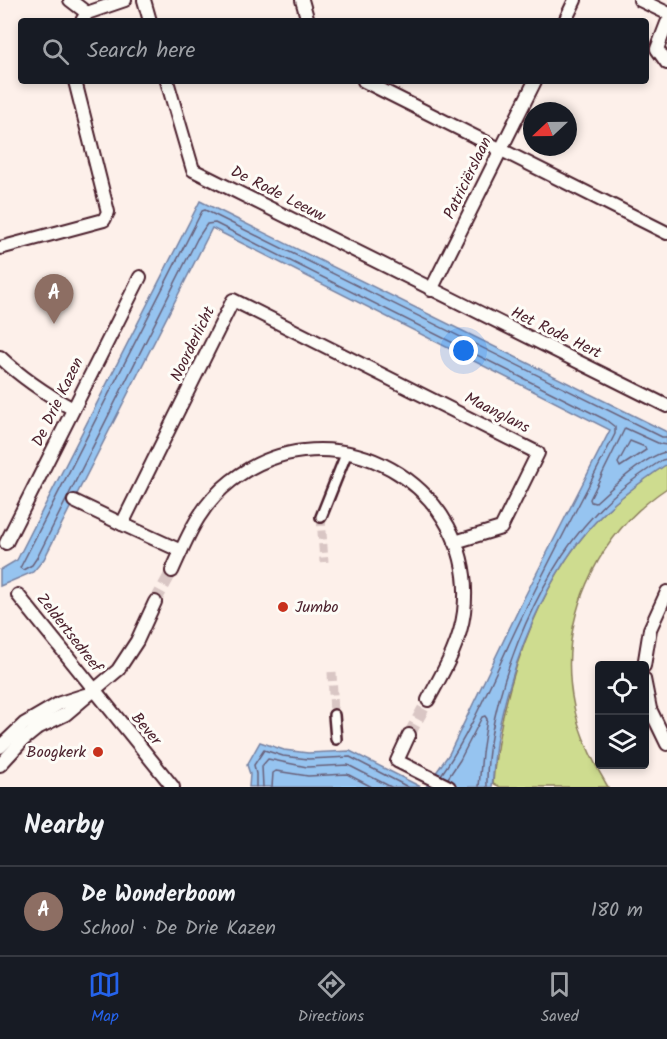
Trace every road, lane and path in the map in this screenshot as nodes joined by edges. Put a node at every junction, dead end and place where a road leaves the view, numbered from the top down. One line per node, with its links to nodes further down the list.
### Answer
1 (125, 0): 8 (street)
2 (144, 0): 9 (street)
3 (302, 0): 10 (street)
4 (575, 0): 11 (street)
5 (640, 0): 7 (street)
6 (72, 2): 8 (street)
7 (667, 13)
8 (84, 17)
9 (149, 18)
10 (307, 18)
11 (566, 18)
12 (667, 22): 13 (street)
13 (667, 63)
14 (76, 84): 20 (street)
15 (168, 84): 22 (street, De Rode Leeuw)
16 (370, 84): 18 (street)
17 (533, 84): 18 (street, Patriciërslaan)
18 (501, 148): 19 (street); 22 (street, Patriciërslaan)
19 (667, 232)
20 (0, 248)
21 (140, 277): 26 (street, De Drie Kazen)
22 (431, 290): 25 (street, Het Rode Hert)
23 (0, 357): 26 (street)
24 (387, 376): 30 (street, Noorderlicht); 31 (street, Maanglans)
25 (667, 406)
26 (73, 409): 32 (street, De Drie Kazen)
27 (347, 452): 29 (street); 31 (street); 33 (street)
28 (74, 501): 30 (street)
29 (321, 517)
30 (122, 525): 33 (street)
31 (455, 542): 40 (street)
32 (6, 543)
33 (181, 551): 34 (street)
34 (172, 571)
35 (667, 592): 38 (street)
36 (18, 595): 39 (street, Zeldertsedreef)
37 (155, 602): 39 (street, Zeldertsedreef)
38 (645, 661)
39 (94, 692): 46 (street, Zeldertsedreef); 47 (street, Zeldertsedreef); 48 (street, Bever)
40 (428, 700)
41 (649, 703): 45 (street)
42 (334, 715): 43 (street)
43 (336, 739)
44 (407, 740): 49 (street)
45 (667, 744)
46 (0, 747)
47 (0, 765)
48 (173, 787)
49 (448, 787)

